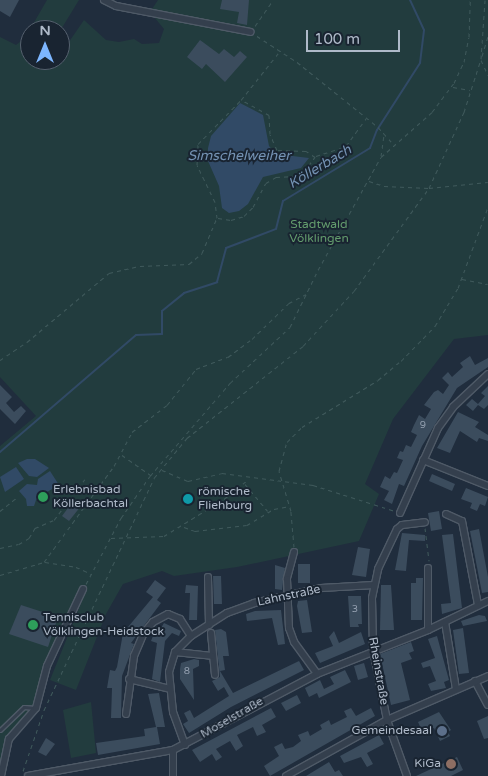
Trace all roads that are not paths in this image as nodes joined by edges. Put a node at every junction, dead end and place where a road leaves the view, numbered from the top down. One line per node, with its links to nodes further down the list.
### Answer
1 (104, 0): 3 (street)
2 (227, 20): 3 (lane)
3 (225, 28): 4 (street)
4 (251, 32)
5 (488, 374): 6 (street)
6 (423, 460): 7 (street); 8 (street)
7 (488, 486)
8 (400, 513)
9 (446, 514): 18 (street)
10 (425, 522): 14 (street, Rheinstraße)
11 (294, 552): 16 (street)
12 (428, 568): 21 (street)
13 (208, 577): 20 (street)
14 (374, 585): 16 (street, Lahnstraße); 24 (street, Rheinstraße)
15 (83, 589): 35 (street)
16 (288, 594): 20 (street, Lahnstraße); 27 (street)
17 (488, 601): 18 (street, Moselstraße)
18 (478, 605): 19 (street, Moselstraße)
19 (444, 622): 21 (street, Moselstraße); 33 (street)
20 (209, 625): 23 (street, Lahnstraße)
21 (428, 630): 24 (street, Moselstraße)
22 (211, 633): 26 (street)
23 (191, 636): 25 (street, Lahnstraße); 30 (street)
24 (373, 650): 27 (street, Moselstraße); 37 (street, Rheinstraße)
25 (176, 652): 26 (street); 32 (street, Lahnstraße)
26 (212, 656): 28 (street)
27 (317, 674): 39 (street, Moselstraße)
28 (215, 675)
29 (488, 676): 31 (street)
30 (129, 679): 32 (street); 36 (street)
31 (475, 681): 33 (street); 34 (street)
32 (170, 689): 39 (street, Lahnstraße)
33 (456, 689): 37 (street)
34 (488, 705)
35 (36, 708): 38 (lane); 43 (street)
36 (126, 714)
37 (387, 720): 45 (street); 46 (street, Rheinstraße)
38 (0, 730)
39 (185, 745): 40 (street, Moselstraße)
40 (173, 750): 41 (street, Moselstraße); 44 (street)
41 (65, 773): 42 (street, Moselstraße)
42 (30, 775)
43 (2, 776)
44 (173, 776)
45 (286, 776)
46 (407, 776)

